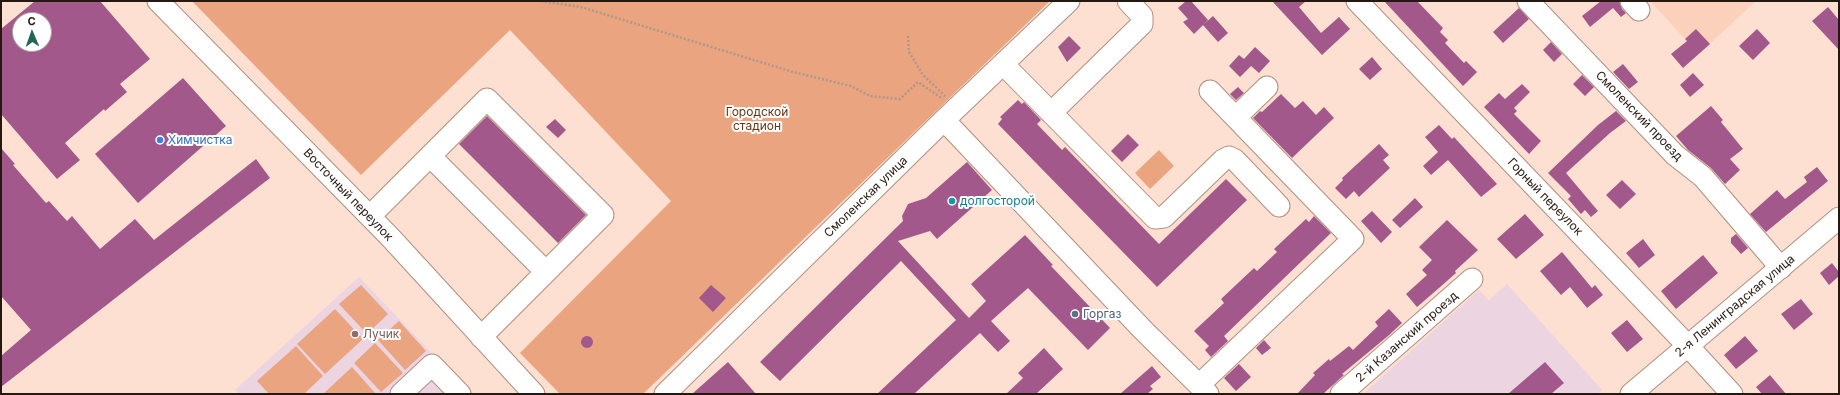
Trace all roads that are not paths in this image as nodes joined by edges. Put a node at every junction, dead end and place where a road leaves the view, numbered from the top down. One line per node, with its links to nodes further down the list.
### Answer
1 (158, 1): 14 (street, Восточный переулок)
2 (1069, 1): 6 (street, Смоленская улица)
3 (1128, 1): 9 (street)
4 (1357, 1): 20 (street, Горный переулок)
5 (1535, 3): 16 (street, Смоленский проезд)
6 (1003, 64): 9 (street); 10 (street, Смоленская улица)
7 (1267, 87): 11 (street)
8 (1210, 91): 11 (street)
9 (1051, 113): 13 (street)
10 (951, 114): 21 (street); 25 (street, Смоленская улица)
11 (1236, 117): 21 (street)
12 (430, 156): 14 (street); 17 (street); 17 (street)
13 (1279, 206)
14 (370, 216): 19 (street, Восточный переулок)
15 (1839, 218): 16 (street, 2-я Ленинградская улица)
16 (1780, 268): 20 (street, 2-я Ленинградская улица)
17 (546, 272): 19 (street)
18 (1472, 279): 26 (street, 2-й Казанский проезд)
19 (481, 337): 24 (street, Восточный переулок)
20 (1688, 346): 27 (street, 2-я Ленинградская улица); 28 (street, Горный переулок)
21 (1204, 390)
22 (401, 394): 23 (street)
23 (460, 394)
24 (533, 394)
25 (665, 394)
26 (1342, 394)
27 (1631, 394)
28 (1732, 394)

